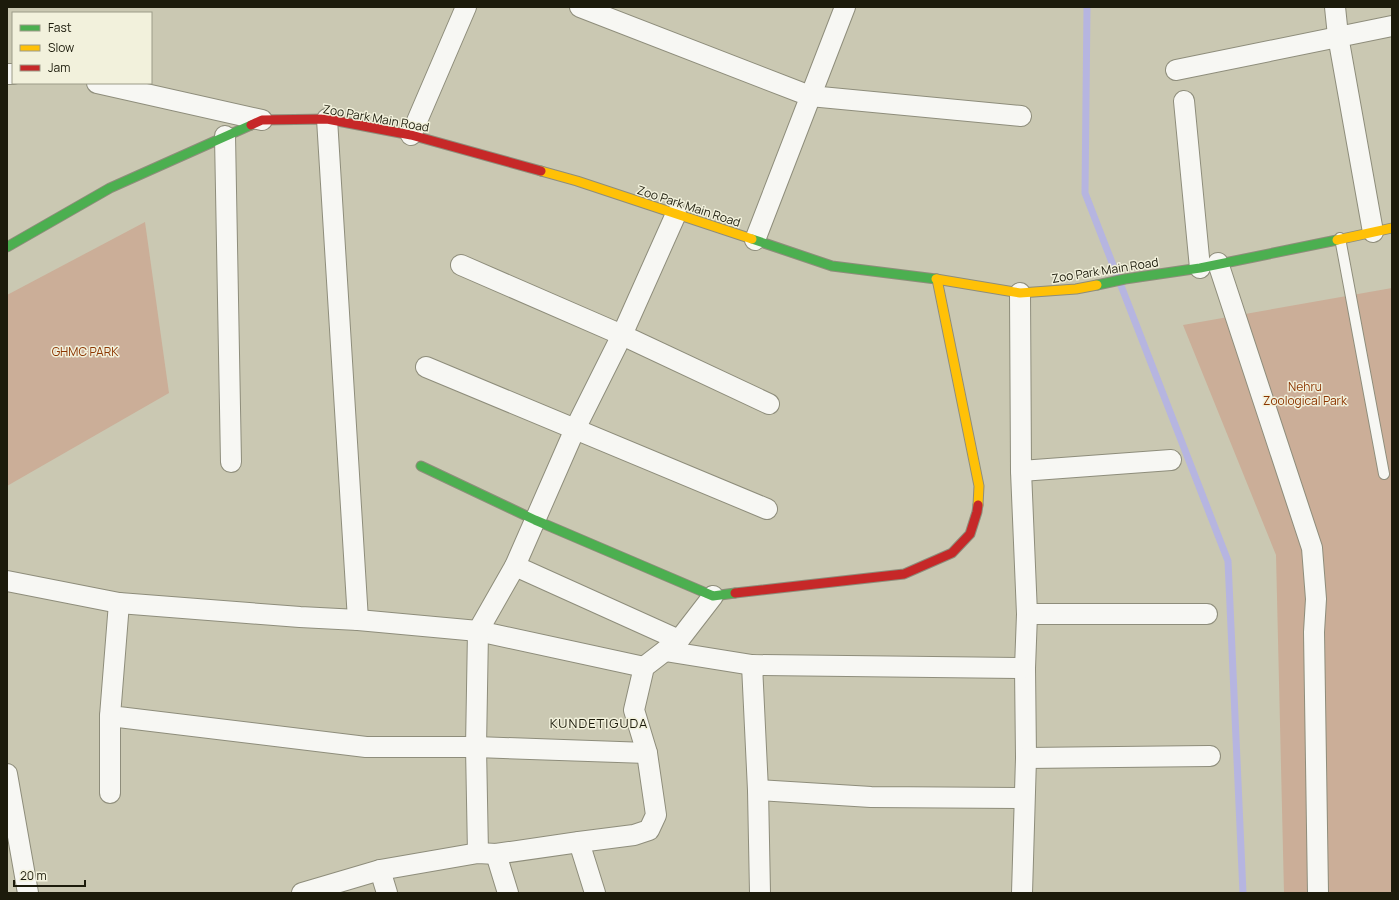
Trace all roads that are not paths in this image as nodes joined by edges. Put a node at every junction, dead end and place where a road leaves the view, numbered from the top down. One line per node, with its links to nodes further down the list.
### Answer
1 (466, 7): 14 (street)
2 (580, 7): 9 (street)
3 (845, 7): 9 (street)
4 (1335, 7): 6 (street)
5 (1392, 26): 6 (street)
6 (1338, 36): 7 (street); 17 (street)
7 (1176, 70)
8 (101, 84): 13 (street)
9 (810, 96): 11 (street); 19 (street)
10 (1184, 101): 22 (street)
11 (1020, 116)
12 (327, 119): 13 (main road, Zoo Park Main Road); 14 (main road, Zoo Park Main Road); 42 (street)
13 (262, 120): 15 (main road, Zoo Park Main Road)
14 (411, 135): 16 (main road, Zoo Park Main Road)
15 (225, 136): 20 (main road, Zoo Park Main Road); 30 (street)
16 (676, 214): 19 (main road, Zoo Park Main Road); 25 (street)
17 (1383, 230): 18 (main road, Zoo Park Main Road)
18 (1340, 238): 22 (main road, Zoo Park Main Road); 33 (lane)
19 (755, 240): 23 (main road, Zoo Park Main Road)
20 (7, 247)
21 (461, 265): 25 (street)
22 (1209, 266): 24 (main road, Zoo Park Main Road); 67 (street)
23 (937, 279): 24 (main road, Zoo Park Main Road); 38 (main road)
24 (1020, 293): 32 (street)
25 (622, 335): 27 (street); 28 (street)
26 (426, 367): 28 (street)
27 (769, 404)
28 (575, 429): 34 (street); 35 (street)
29 (1171, 460): 32 (street)
30 (231, 462)
31 (421, 466): 35 (main road)
32 (1021, 471): 40 (street)
33 (1384, 474)
34 (767, 509)
35 (535, 520): 36 (street); 38 (main road)
36 (515, 566): 43 (street); 44 (street)
37 (7, 581): 39 (street)
38 (713, 596): 44 (street)
39 (119, 603): 42 (street); 48 (street)
40 (1026, 614): 41 (street); 47 (street)
41 (1207, 614)
42 (358, 620): 43 (street)
43 (478, 631): 46 (street); 49 (street)
44 (672, 645): 45 (street); 46 (street)
45 (752, 665): 47 (street); 54 (street)
46 (644, 667): 50 (street)
47 (1025, 668): 52 (street)
48 (110, 716): 49 (street); 55 (street)
49 (476, 748): 50 (street); 58 (street)
50 (647, 753): 57 (street)
51 (1210, 756): 52 (street)
52 (1026, 758): 56 (street)
53 (7, 774): 60 (street)
54 (758, 790): 56 (street); 65 (street)
55 (110, 793)
56 (1024, 798): 66 (street)
57 (579, 842): 58 (street); 64 (street)
58 (487, 854): 59 (street); 63 (street)
59 (380, 870): 61 (street); 62 (street)
60 (28, 893)
61 (302, 893)
62 (387, 893)
63 (508, 893)
64 (595, 893)
65 (760, 893)
66 (1022, 893)
67 (1318, 893)

